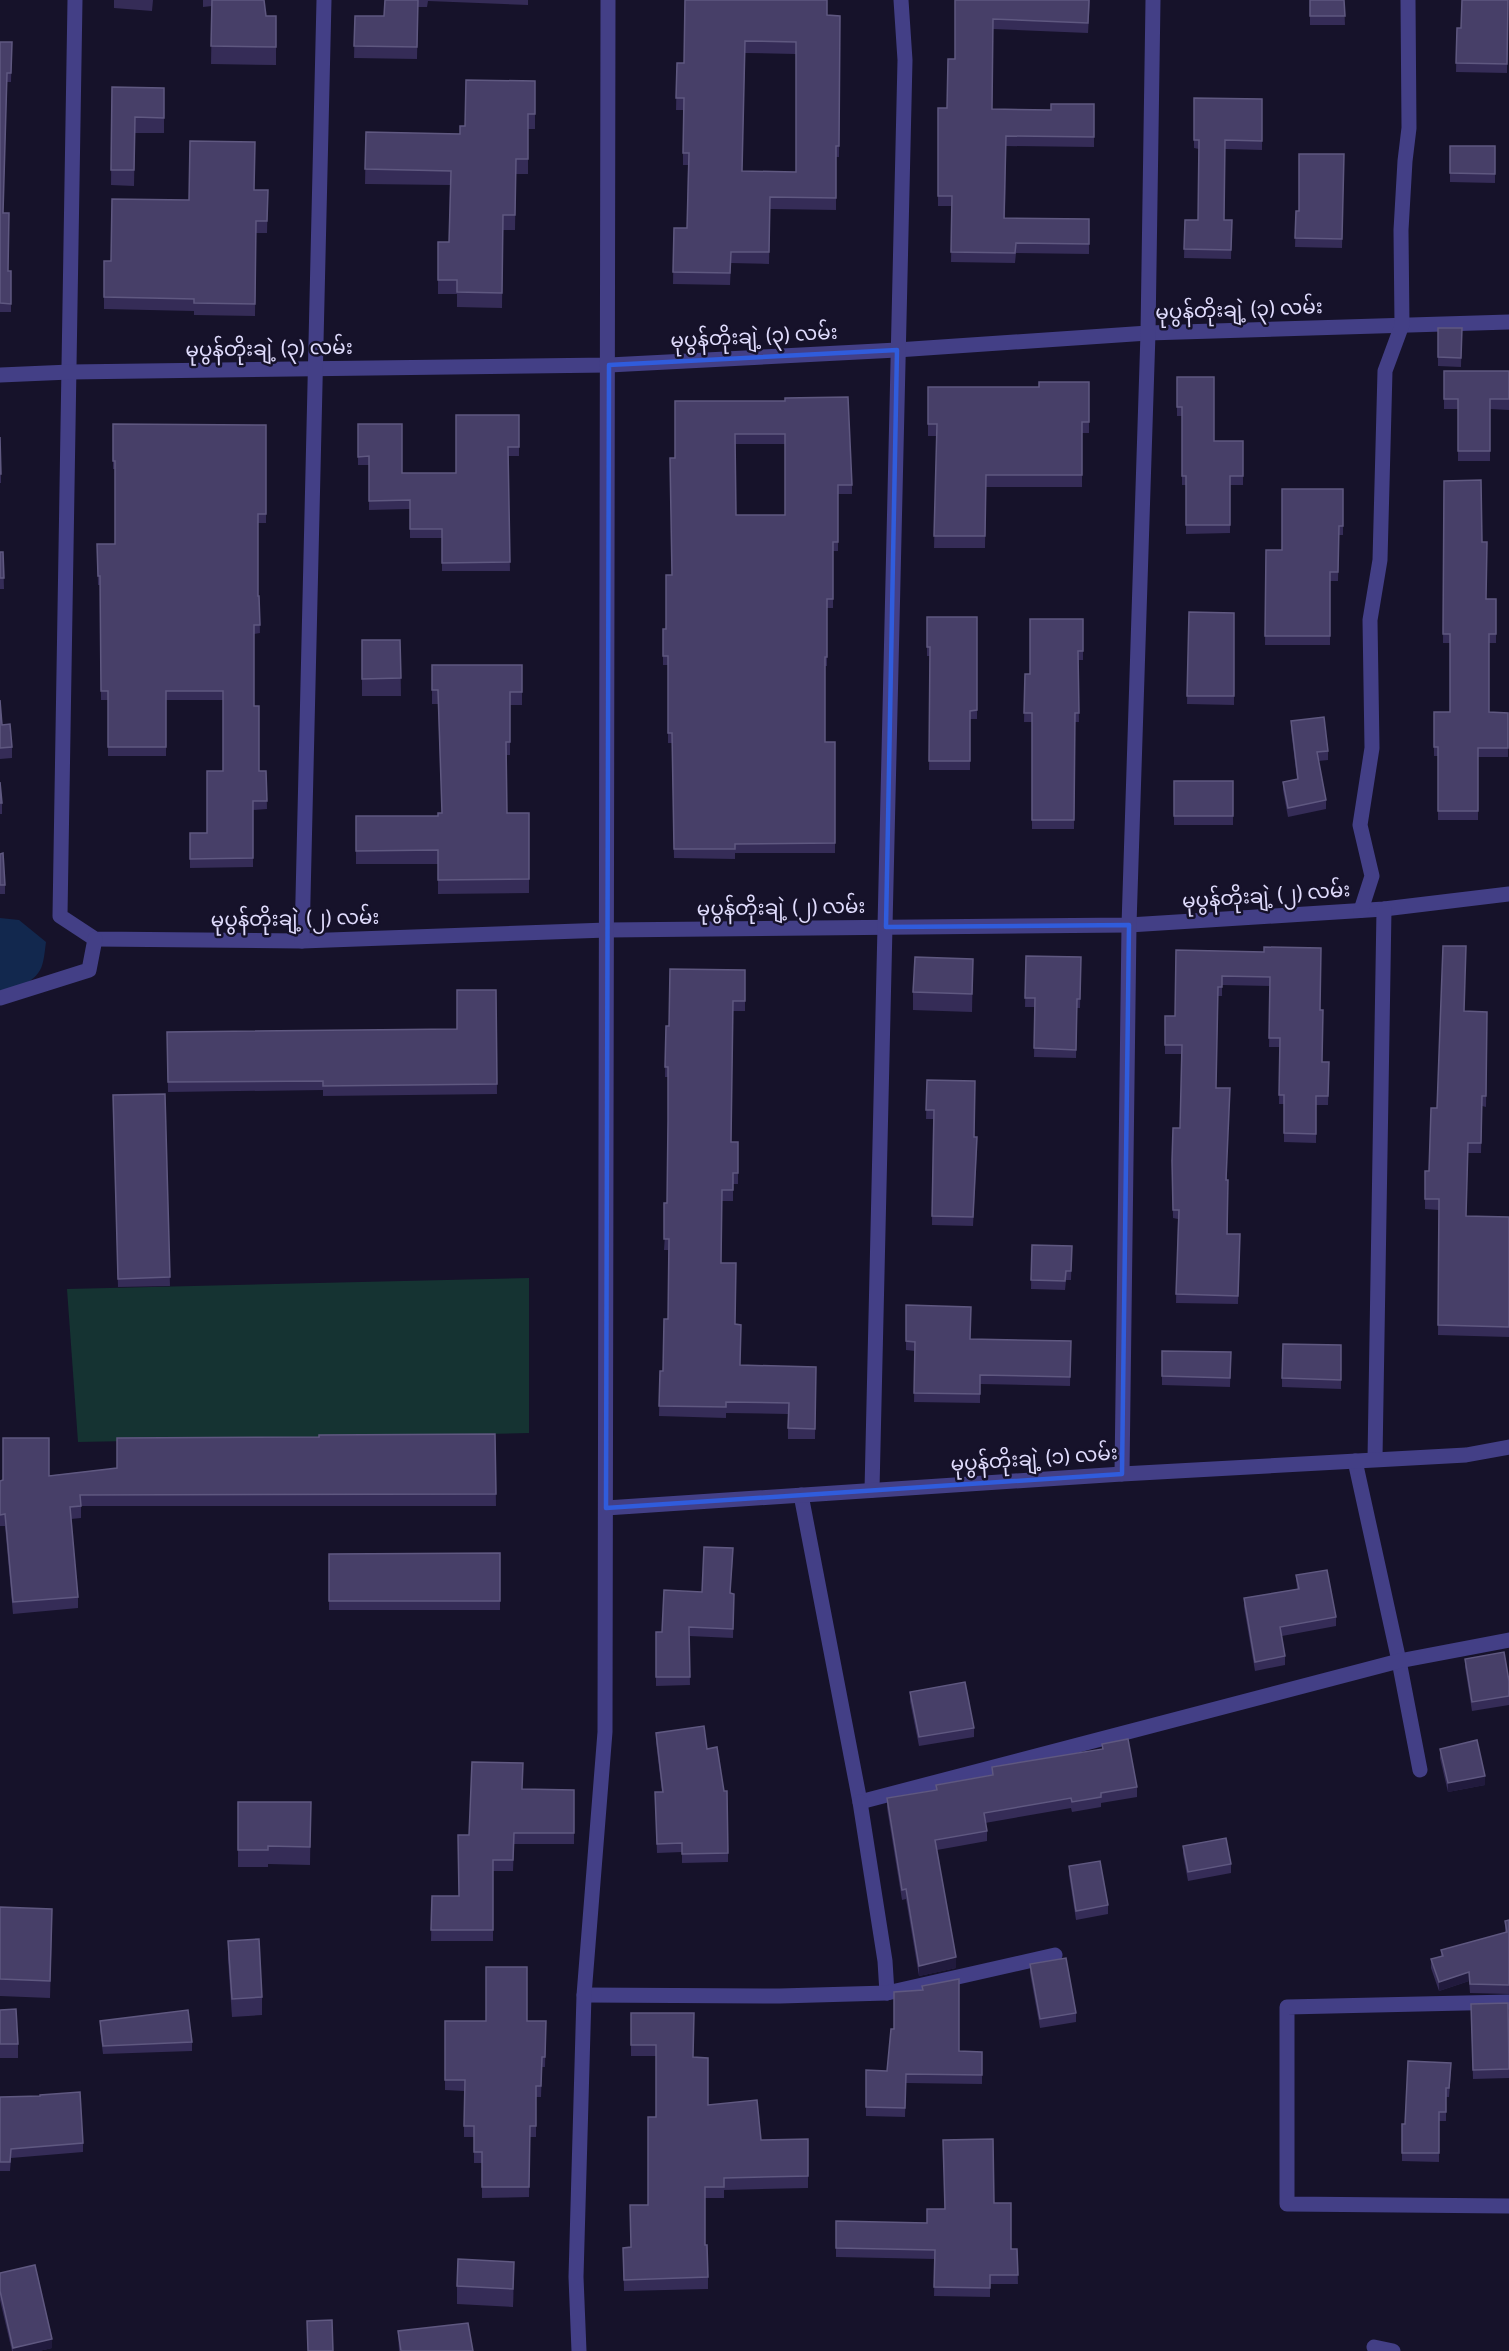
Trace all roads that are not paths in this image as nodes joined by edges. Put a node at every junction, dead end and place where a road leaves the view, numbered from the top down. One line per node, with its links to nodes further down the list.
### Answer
1 (75, 0): 13 (street)
2 (324, 0): 12 (street)
3 (608, 0): 11 (street)
4 (901, 0): 10 (street)
5 (1153, 0): 9 (street)
6 (1408, 0): 8 (street)
7 (1509, 322): 8 (street, မုပွန်တိုးချဲ့ (၃) လမ်း)
8 (1402, 325): 9 (street, မုပွန်တိုးချဲ့ (၃) လမ်း); 17 (street)
9 (1148, 333): 10 (street, မုပွန်တိုးချဲ့ (၃) လမ်း); 18 (street)
10 (897, 350): 11 (street, မုပွန်တိုးချဲ့ (၃) လမ်း); 19 (street)
11 (609, 365): 12 (street, မုပွန်တိုးချဲ့ (၃) လမ်း); 20 (street)
12 (315, 368): 13 (street, မုပွန်တိုးချဲ့ (၃) လမ်း); 22 (street)
13 (70, 372): 14 (street, မုပွန်တိုးချဲ့ (၃) လမ်း); 21 (street)
14 (0, 375)
15 (1509, 894): 16 (street, မုပွန်တိုးချဲ့ (၂) လမ်း)
16 (1384, 909): 17 (street, မုပွန်တိုးချဲ့ (၂) လမ်း); 25 (street)
17 (1361, 910): 18 (street, မုပွန်တိုးချဲ့ (၂) လမ်း)
18 (1129, 925): 19 (street, မုပွန်တိုးချဲ့ (၂) လမ်း); 27 (street)
19 (886, 927): 20 (street, မုပွန်တိုးချဲ့ (၂) လမ်း); 28 (street)
20 (607, 930): 22 (street, မုပွန်တိုးချဲ့ (၂) လမ်း); 30 (street)
21 (95, 939): 22 (street, မုပွန်တိုးချဲ့ (၂) လမ်း); 23 (street)
22 (302, 942)
23 (0, 998)
24 (1509, 1447): 25 (street, မုပွန်တိုးချဲ့ (၁) လမ်း)
25 (1376, 1460): 26 (street, မုပွန်တိုးချဲ့ (၁) လမ်း)
26 (1355, 1461): 27 (street, မုပွန်တိုးချဲ့ (၁) လမ်း); 32 (street)
27 (1122, 1474): 28 (street, မုပွန်တိုးချဲ့ (၁) လမ်း)
28 (872, 1490): 29 (street, မုပွန်တိုးချဲ့ (၁) လမ်း)
29 (801, 1495): 30 (street, မုပွန်တိုးချဲ့ (၁) လမ်း); 34 (street)
30 (606, 1508): 37 (street)
31 (1509, 1640): 32 (street)
32 (1399, 1661): 33 (street); 34 (street)
33 (1420, 1770)
34 (860, 1802): 36 (street)
35 (1055, 1955): 36 (street)
36 (887, 1993): 37 (street)
37 (584, 1995): 41 (street)
38 (1509, 2002): 39 (street)
39 (1509, 2206)
40 (1374, 2347): 42 (street)
41 (579, 2351)
42 (1393, 2351)

